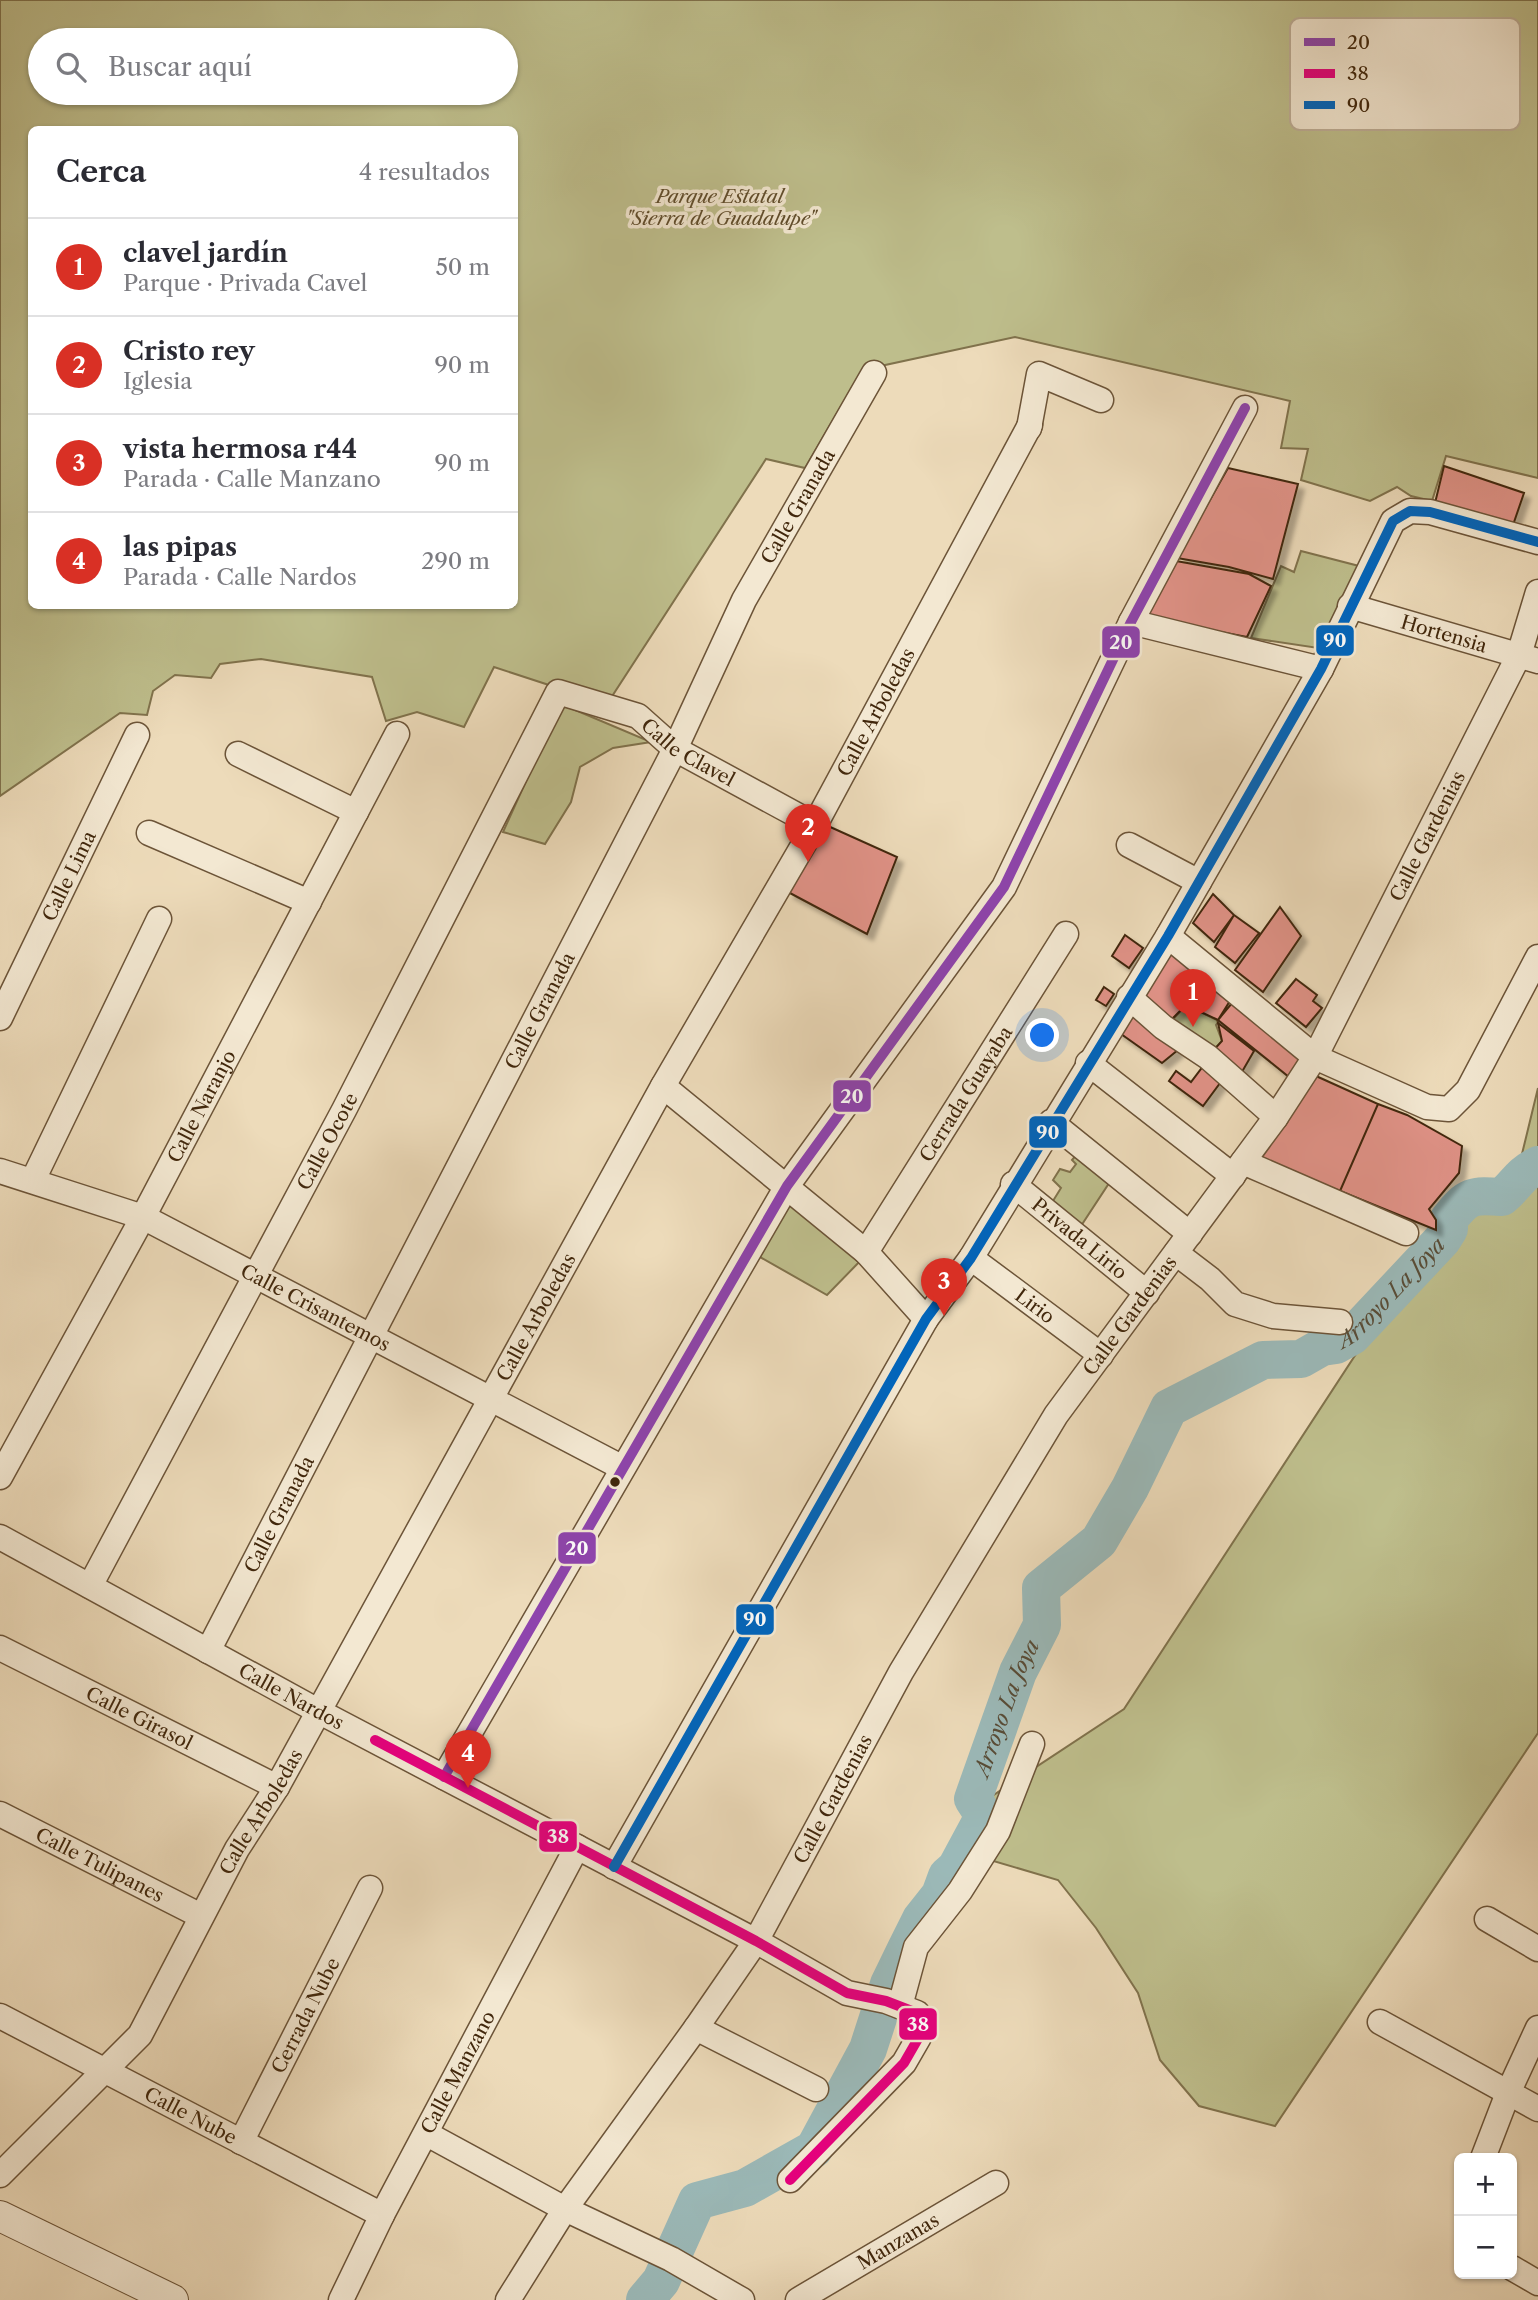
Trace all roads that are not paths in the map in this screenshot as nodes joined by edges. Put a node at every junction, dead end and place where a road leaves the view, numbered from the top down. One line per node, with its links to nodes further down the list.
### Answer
1 (874, 373): 13 (street, Calle Granada)
2 (1101, 400): 16 (street, Calle Arboledas)
3 (1245, 408): 7 (street)
4 (1538, 542): 6 (street)
5 (1538, 592): 8 (street, Calle Gardenias)
6 (1350, 606): 8 (street, Hortensia); 9 (street)
7 (1131, 622): 9 (street); 36 (street)
8 (1529, 658): 27 (street, Calle Gardenias)
9 (1321, 668): 19 (street)
10 (558, 692): 13 (street, Calle Clavel); 42 (street, Calle Ocote)
11 (397, 734): 15 (street, Calle Naranjo)
12 (137, 735): 26 (street, Calle Lima)
13 (675, 749): 16 (street, Calle Clavel); 46 (street, Calle Granada)
14 (238, 754): 15 (street)
15 (356, 812): 20 (street, Calle Naranjo)
16 (815, 825): 29 (street, Calle Arboledas)
17 (149, 833): 20 (street)
18 (1129, 845): 19 (street)
19 (1199, 882): 23 (street)
20 (309, 902): 37 (street, Calle Naranjo)
21 (159, 919): 34 (street)
22 (1066, 934): 40 (street, Cerrada Guayaba)
23 (1168, 936): 25 (street); 27 (street)
24 (1536, 967): 27 (street)
25 (1129, 997): 28 (street); 30 (street)
26 (0, 1018)
27 (1315, 1057): 30 (street, Calle Gardenias)
28 (1088, 1063): 31 (street); 32 (street)
29 (663, 1086): 36 (street); 48 (street, Calle Arboledas)
30 (1276, 1118): 32 (street, Calle Gardenias)
31 (1051, 1122): 35 (street); 39 (street)
32 (1238, 1169): 38 (street); 39 (street, Calle Gardenias)
33 (0, 1171): 34 (street, Calle Crisantemos)
34 (33, 1180): 37 (street, Calle Crisantemos)
35 (1013, 1184): 41 (street); 43 (street, Privada Lirio)
36 (787, 1186): 40 (street); 49 (street)
37 (143, 1217): 42 (street, Calle Crisantemos); 50 (street, Calle Naranjo)
38 (1406, 1233)
39 (1183, 1244): 43 (street, Calle Gardenias); 45 (street)
40 (866, 1252): 44 (street)
41 (971, 1258): 44 (street); 47 (street, Lirio)
42 (256, 1275): 46 (street, Calle Crisantemos); 52 (street, Calle Ocote)
43 (1147, 1293): 47 (street, Calle Gardenias)
44 (926, 1319): 61 (street)
45 (1340, 1322)
46 (372, 1335): 48 (street, Calle Crisantemos); 54 (street, Calle Granada)
47 (1101, 1355): 65 (street, Calle Gardenias)
48 (489, 1398): 49 (street, Calle Crisantemos); 55 (street, Calle Arboledas)
49 (621, 1467): 57 (street)
50 (0, 1477)
51 (0, 1537): 52 (street, Calle Nardos)
52 (90, 1586): 54 (street, Calle Nardos)
53 (0, 1648): 58 (street, Calle Girasol)
54 (208, 1651): 55 (street, Calle Nardos)
55 (318, 1711): 57 (street, Calle Nardos); 58 (street, Calle Arboledas)
56 (1032, 1744): 67 (street)
57 (444, 1777): 60 (street, Calle Nardos)
58 (277, 1787): 63 (street, Calle Arboledas)
59 (0, 1814): 63 (street, Calle Tulipanes)
60 (578, 1847): 61 (street, Calle Nardos); 76 (street, Calle Manzano)
61 (614, 1867): 65 (street, Calle Nardos)
62 (370, 1888): 77 (street, Cerrada Nube)
63 (201, 1916): 72 (street, Calle Arboledas)
64 (1487, 1919): 66 (street)
65 (756, 1941): 67 (street, Calle Nardos); 70 (street, Calle Gardenias)
66 (1538, 1949)
67 (893, 2003): 80 (street)
68 (0, 2016): 72 (street, Calle Nube)
69 (1380, 2022): 74 (street)
70 (696, 2028): 73 (street); 82 (street, Calle Gardenias)
71 (1538, 2028): 74 (street)
72 (105, 2070): 77 (street, Calle Nube); 79 (street, Calle Arboledas)
73 (816, 2089)
74 (1508, 2092): 75 (street); 78 (street)
75 (1538, 2109)
76 (427, 2134): 82 (street); 83 (street, Calle Manzano)
77 (241, 2142): 83 (street, Calle Nube)
78 (1485, 2153)
79 (0, 2175)
80 (790, 2180)
81 (996, 2183): 91 (street, Manzanas)
82 (565, 2208): 89 (street, Calle Gardenias); 90 (street)
83 (382, 2215): 88 (street, Calle Manzano)
84 (0, 2216): 87 (street)
85 (1517, 2271): 86 (street)
86 (1538, 2283)
87 (173, 2300)
88 (341, 2300)
89 (508, 2300)
90 (742, 2300)
91 (798, 2300)

